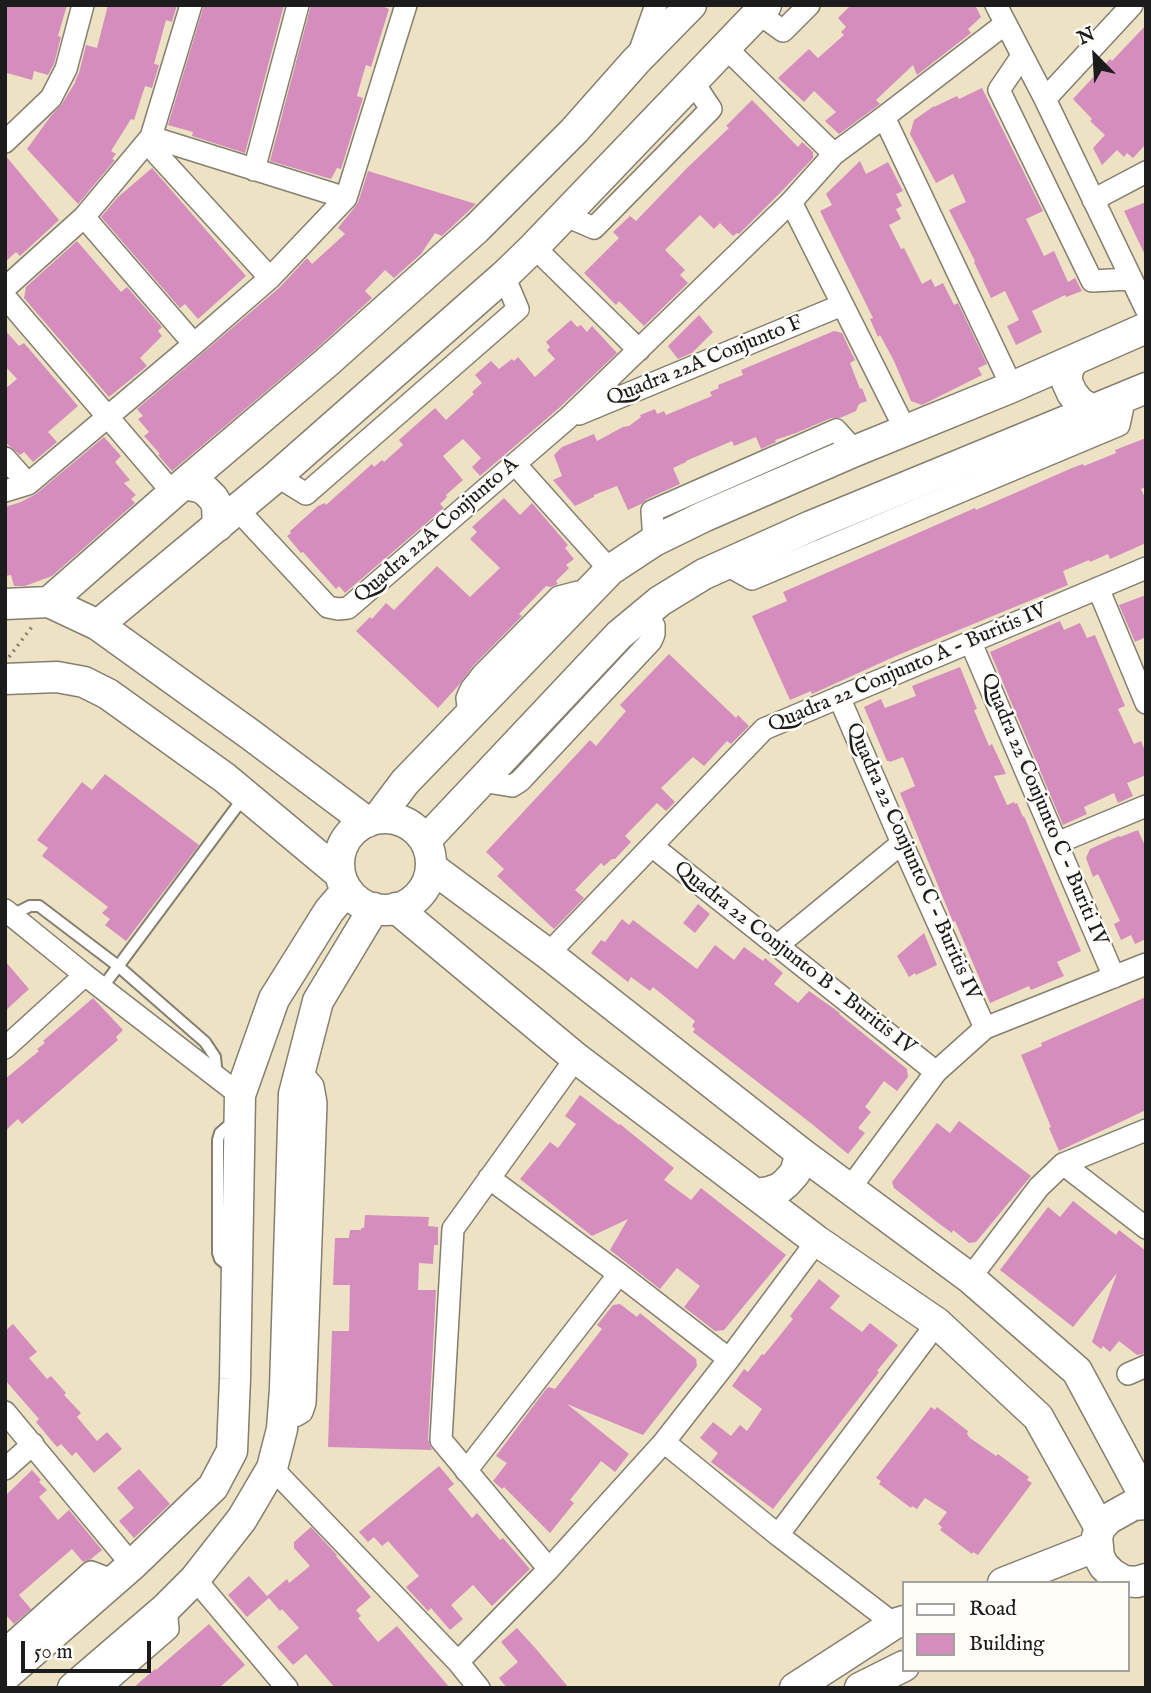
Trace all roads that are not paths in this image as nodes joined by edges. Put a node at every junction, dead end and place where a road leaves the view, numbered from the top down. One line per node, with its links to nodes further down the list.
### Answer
1 (83, 5): 17 (street)
2 (191, 5): 16 (street)
3 (298, 5): 19 (street)
4 (405, 5): 21 (street)
5 (656, 5): 13 (street)
6 (691, 5): 13 (street)
7 (809, 5): 9 (street)
8 (1132, 5): 14 (street)
9 (762, 9): 11 (street)
10 (1000, 15): 12 (street); 15 (street, Quadra 22A Conjunto A)
11 (725, 47): 18 (street); 25 (street)
12 (1022, 55): 14 (street); 27 (street)
13 (636, 61): 45 (street)
14 (1045, 99): 22 (street)
15 (884, 117): 18 (street, Quadra 22A Conjunto A); 36 (street)
16 (149, 140): 19 (street); 24 (street); 26 (street)
17 (5, 142)
18 (834, 154): 23 (street, Quadra 22A Conjunto A)
19 (254, 170): 21 (street)
20 (1143, 171): 22 (street)
21 (346, 198): 26 (street)
22 (1093, 200): 27 (street)
23 (791, 202): 30 (street); 34 (street, Quadra 22A Conjunto A)
24 (84, 217): 28 (street); 33 (street)
25 (534, 247): 34 (street); 47 (street)
26 (270, 278): 33 (street)
27 (1130, 279): 31 (street)
28 (5, 288)
29 (5, 297): 39 (street)
30 (842, 305): 40 (street, Quadra 22A Conjunto F); 41 (street)
31 (1146, 309)
32 (1146, 328): 35 (street)
33 (194, 344): 39 (street)
34 (639, 350): 40 (street, Quadra 22A Conjunto A)
35 (1072, 361): 36 (street); 38 (street)
36 (1012, 387): 41 (street)
37 (1135, 393): 38 (street); 48 (street)
38 (1092, 410): 48 (street)
39 (108, 417): 44 (street); 45 (street)
40 (568, 418): 43 (street, Quadra 22A Conjunto A)
41 (905, 429): 50 (street)
42 (5, 458): 44 (street)
43 (514, 464): 47 (street, Quadra 22A Conjunto A); 50 (street)
44 (28, 484): 46 (street)
45 (179, 489): 47 (street); 52 (street)
46 (5, 491)
47 (228, 518): 54 (street)
48 (725, 565): 66 (street)
49 (1146, 568): 51 (street, Quadra 22 Conjunto A - Buritis IV)
50 (610, 570): 62 (street)
51 (1098, 588): 55 (street, Quadra 22 Conjunto A - Buritis IV); 58 (street)
52 (47, 602): 53 (street); 54 (street)
53 (5, 604)
54 (97, 625): 59 (street)
55 (971, 643): 57 (street, Quadra 22 Conjunto A - Buritis IV); 64 (street, Quadra 22 Conjunto C - Buriti IV)
56 (9, 677): 60 (street)
57 (839, 697): 63 (street, Quadra 22 Conjunto C - Buritis IV); 65 (street, Quadra 22 Conjunto A - Buritis IV)
58 (1146, 703)
59 (251, 735): 60 (street); 62 (street)
60 (235, 787): 67 (street); 73 (lane)
61 (1146, 806): 64 (street)
62 (372, 820): 66 (street); 67 (street)
63 (902, 843): 70 (street); 76 (street, Quadra 22 Conjunto C - Buritis IV)
64 (1057, 843): 74 (street, Quadra 22 Conjunto C - Buriti IV)
65 (652, 846): 70 (street, Quadra 22 Conjunto B - Buritis IV); 71 (street, Quadra 22 Conjunto A - Buritis IV)
66 (428, 854): 68 (street); 71 (street)
67 (344, 882): 68 (street); 80 (street)
68 (385, 908): 78 (street); 96 (street)
69 (9, 913): 73 (lane); 75 (street)
70 (778, 945): 79 (street, Quadra 22 Conjunto B - Buritis IV)
71 (548, 954): 82 (street)
72 (1146, 964): 74 (street)
73 (118, 966): 75 (lane); 80 (lane)
74 (1114, 977): 76 (street)
75 (93, 982): 77 (street); 80 (street)
76 (985, 1028): 79 (street)
77 (5, 1048)
78 (576, 1058): 84 (street); 86 (street)
79 (936, 1072): 85 (street)
80 (232, 1096): 104 (street)
81 (1146, 1130): 83 (street)
82 (801, 1153): 85 (street); 86 (street)
83 (1063, 1164): 87 (street); 90 (street)
84 (489, 1178): 89 (street); 98 (street)
85 (850, 1188): 90 (street)
86 (755, 1194): 88 (street)
87 (1146, 1227)
88 (817, 1241): 91 (street); 92 (street)
89 (619, 1274): 92 (street); 98 (street)
90 (970, 1278): 99 (street)
91 (937, 1322): 101 (street); 102 (street)
92 (729, 1359): 94 (street)
93 (5, 1412): 95 (street)
94 (664, 1442): 101 (street); 103 (street)
95 (33, 1444): 97 (street); 104 (street)
96 (272, 1468): 105 (street); 111 (street)
97 (5, 1469)
98 (466, 1471): 103 (street)
99 (1146, 1499)
100 (1146, 1504): 102 (street)
101 (778, 1535): 109 (street)
102 (1098, 1537): 106 (street); 107 (street)
103 (549, 1569): 111 (street)
104 (123, 1573): 110 (street); 113 (street)
105 (195, 1579): 108 (street); 116 (street)
106 (1007, 1581)
107 (1127, 1581)
108 (166, 1608): 114 (street); 115 (street)
109 (899, 1623): 118 (street)
110 (5, 1649)
111 (457, 1662): 117 (street)
112 (902, 1666): 119 (street)
113 (5, 1676)
114 (73, 1688)
115 (100, 1688)
116 (287, 1688)
117 (479, 1688)
118 (795, 1688)
119 (860, 1688)

